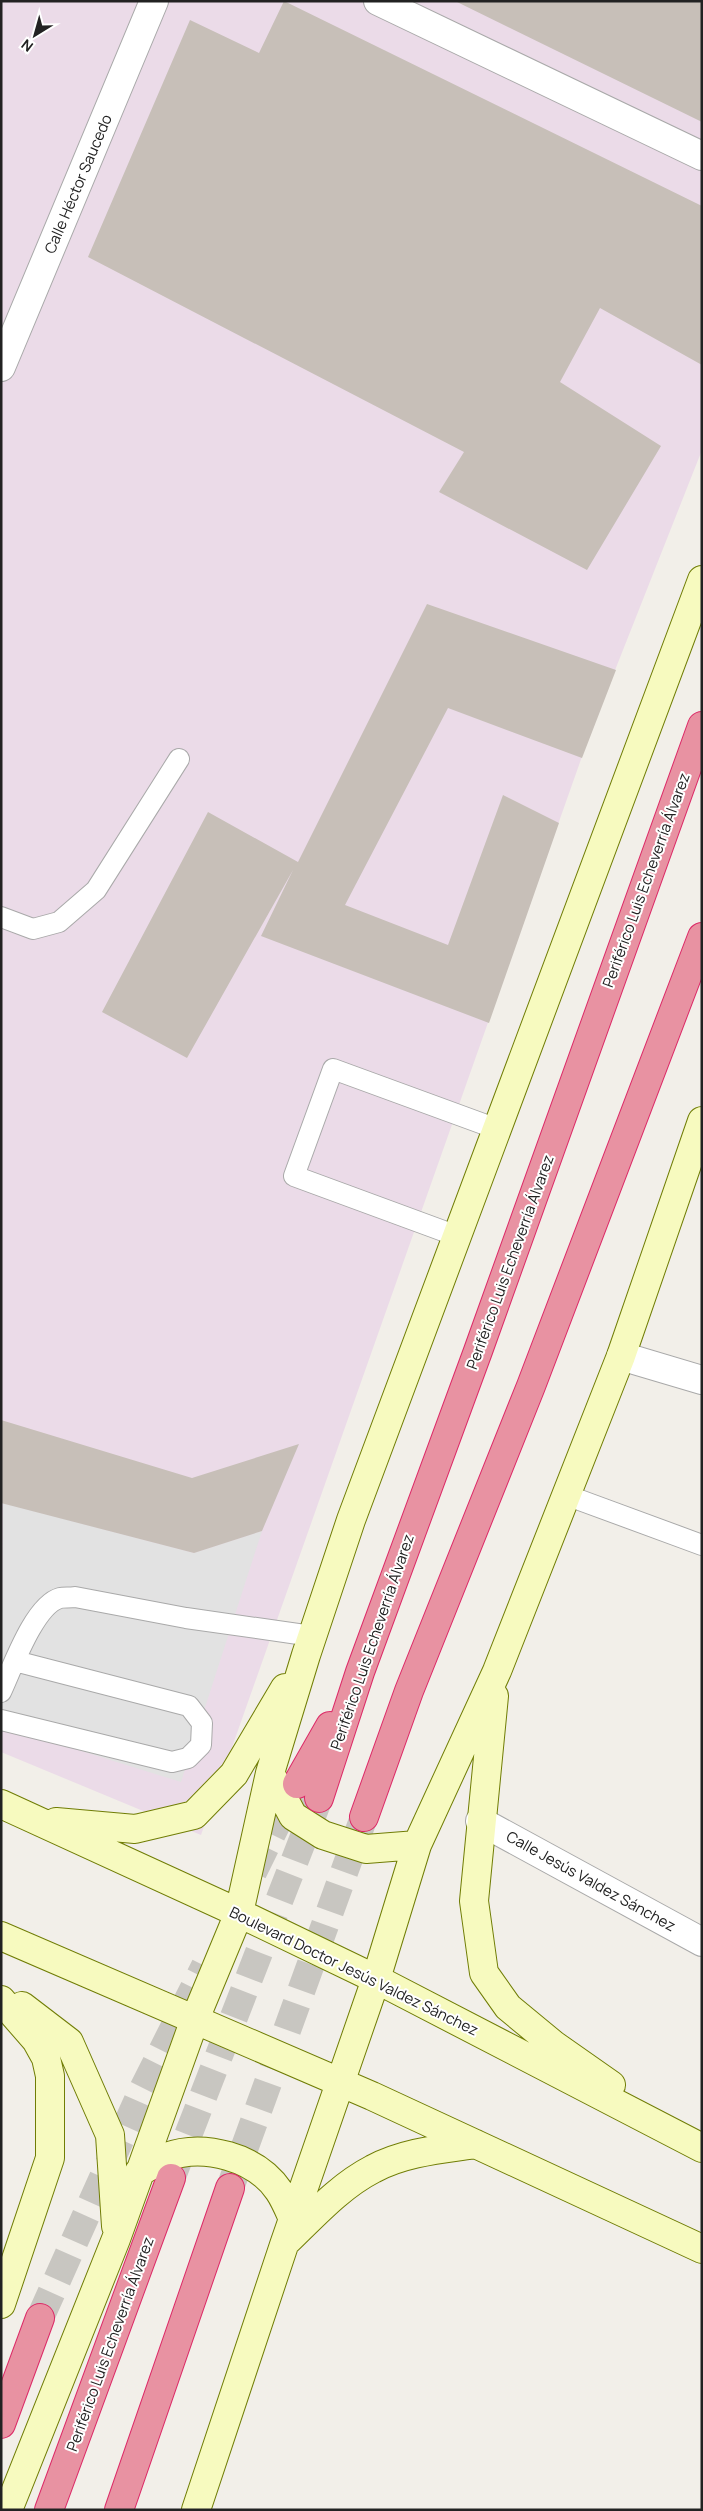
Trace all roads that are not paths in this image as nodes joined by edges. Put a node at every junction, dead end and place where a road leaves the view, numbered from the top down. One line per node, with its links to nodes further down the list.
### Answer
1 (154, 1): 4 (street, Calle Héctor Saucedo)
2 (378, 1): 3 (street)
3 (702, 156)
4 (1, 366)
5 (702, 580): 11 (street)
6 (702, 726): 23 (highway, Periférico Luis Echeverría Álvarez)
7 (179, 759): 8 (lane)
8 (1, 917)
9 (702, 937): 25 (highway)
10 (702, 1121): 13 (street)
11 (497, 1129): 12 (street); 12 (lane)
12 (457, 1236): 17 (street)
13 (621, 1356): 14 (street); 15 (street)
14 (702, 1380)
15 (566, 1494): 16 (lane); 19 (street)
16 (702, 1546)
17 (309, 1646): 18 (lane); 22 (street); 26 (street)
18 (15, 1661): 20 (lane); 21 (lane)
19 (497, 1671): 27 (street); 28 (street)
20 (1, 1692)
21 (1, 1720)
22 (270, 1773): 28 (street); 29 (street)
23 (308, 1791)
24 (1, 1804): 26 (street, Boulevard Doctor Jesús Valdez Sánchez)
25 (364, 1817)
26 (36, 1820): 29 (street, Boulevard Doctor Jesús Valdez Sánchez)
27 (480, 1821): 31 (street, Calle Jesús Valdez Sánchez); 38 (street)
28 (418, 1845): 32 (street)
29 (239, 1913): 32 (street, Boulevard Doctor Jesús Valdez Sánchez); 35 (street)
30 (1, 1936): 35 (street)
31 (702, 1942)
32 (376, 1979): 36 (street); 38 (street, Boulevard Doctor Jesús Valdez Sánchez)
33 (1, 1989): 43 (street)
34 (1, 2000): 46 (street)
35 (195, 2019): 36 (street); 39 (street)
36 (342, 2083): 37 (street); 42 (street)
37 (476, 2144): 44 (street); 45 (street)
38 (700, 2147)
39 (139, 2172): 42 (street); 43 (street)
40 (171, 2178): 50 (highway, Periférico Luis Echeverría Álvarez)
41 (230, 2188): 51 (highway)
42 (293, 2219): 44 (street)
43 (116, 2239): 49 (street)
44 (284, 2245): 52 (street)
45 (702, 2249)
46 (1, 2304)
47 (40, 2318): 48 (highway)
48 (1, 2424)
49 (8, 2510)
50 (49, 2510)
51 (119, 2510)
52 (196, 2510)

